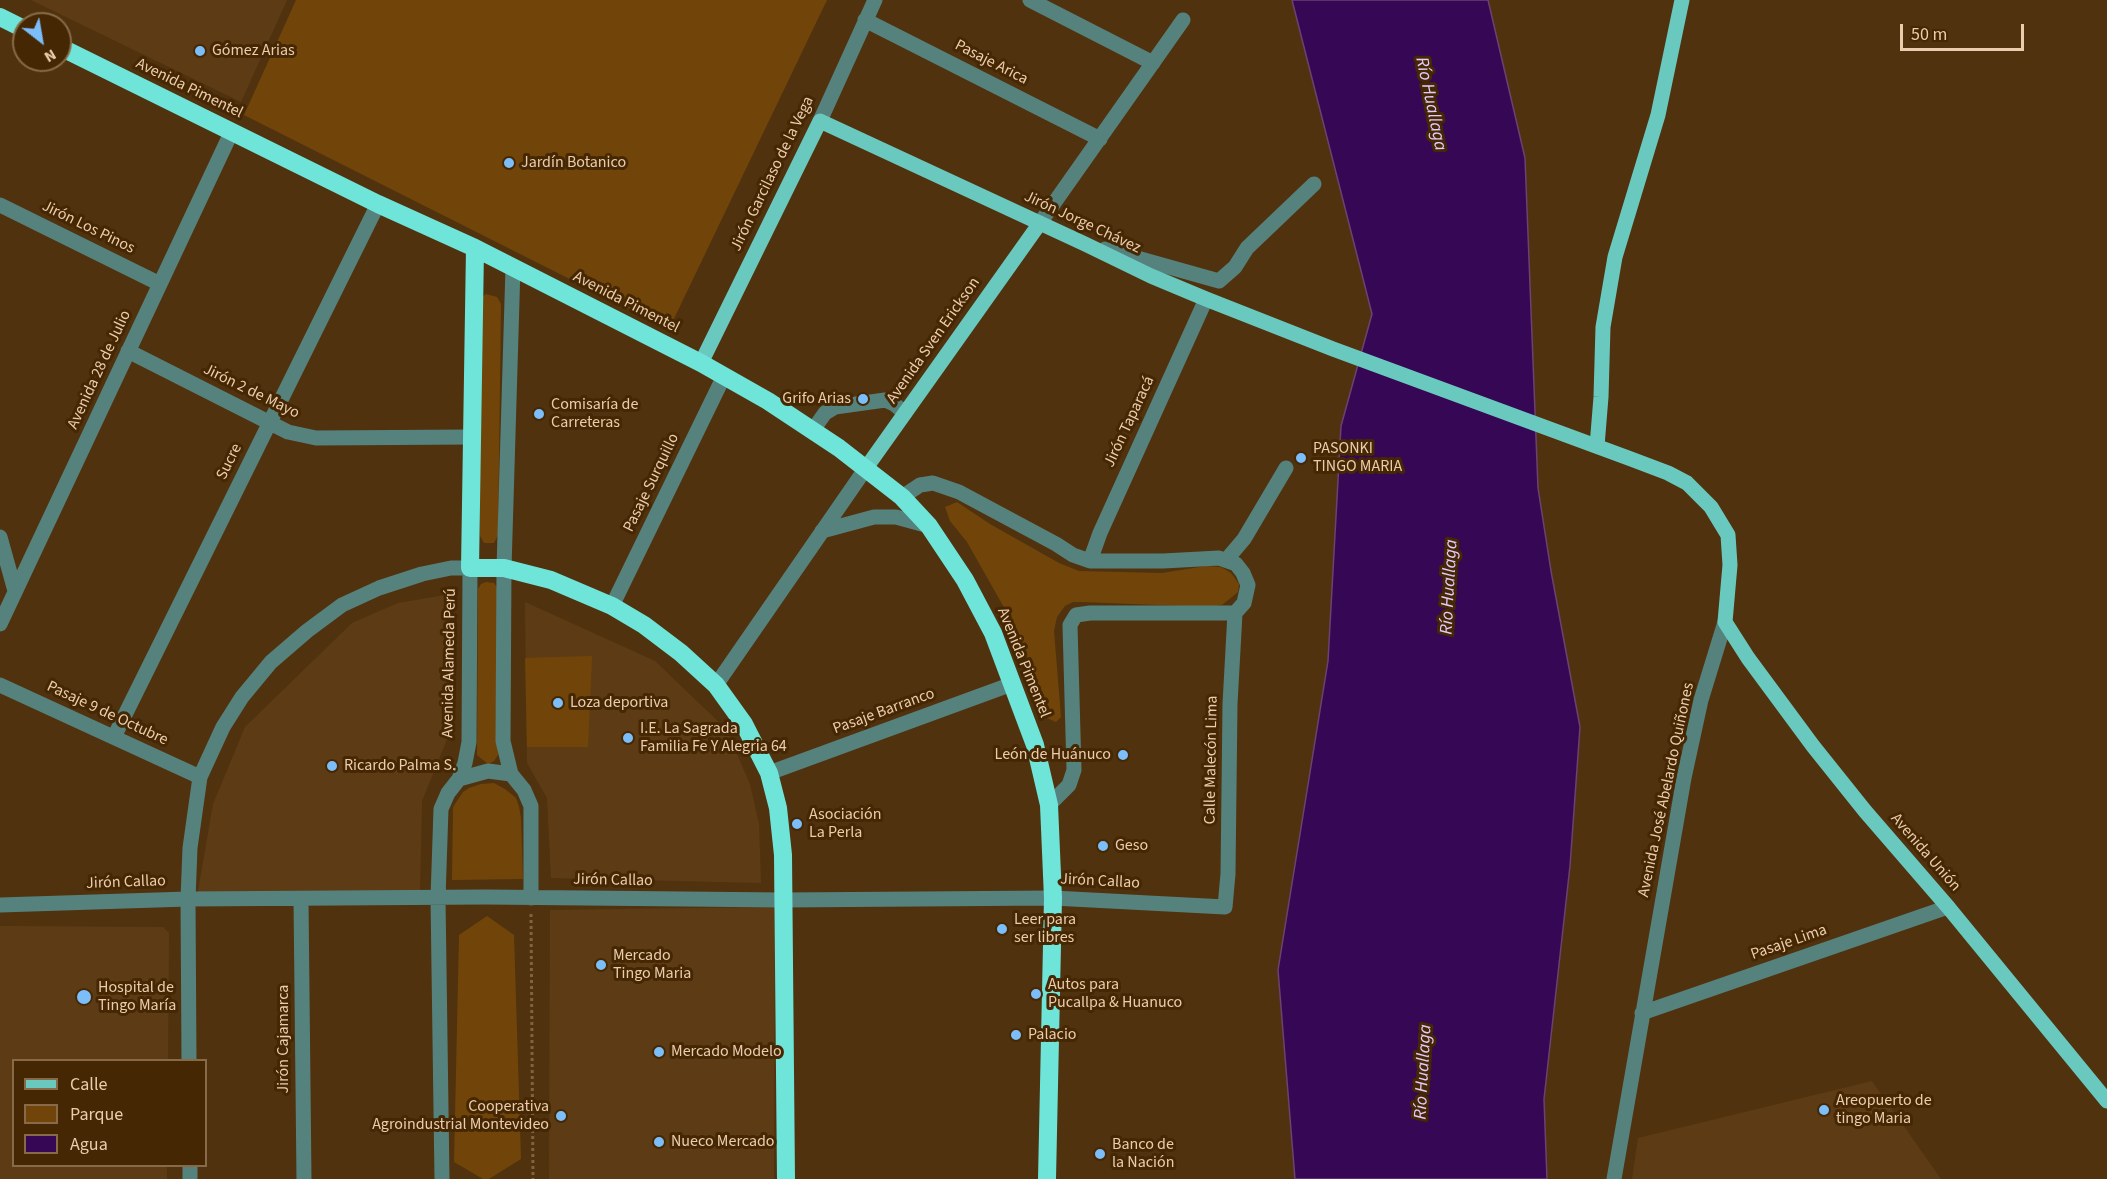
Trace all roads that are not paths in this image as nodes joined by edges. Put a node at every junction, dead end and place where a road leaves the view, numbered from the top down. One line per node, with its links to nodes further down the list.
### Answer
1 (875, 0): 4 (street, Jirón Garcilaso de la Vega)
2 (1030, 0): 7 (street)
3 (1682, 0): 28 (main road)
4 (866, 20): 8 (street, Jirón Garcilaso de la Vega); 10 (street, Pasaje Arica)
5 (1183, 20): 7 (street, Avenida Sven Erickson)
6 (72, 52): 9 (highway, Avenida Pimentel)
7 (1153, 63): 10 (street, Avenida Sven Erickson)
8 (820, 121): 14 (main road, Jirón Jorge Chávez); 21 (main road, Jirón Garcilaso de la Vega)
9 (232, 132): 12 (highway, Avenida Pimentel); 18 (street, Avenida 28 de Julio)
10 (1100, 139): 14 (street, Avenida Sven Erickson)
11 (1314, 184): 15 (street)
12 (378, 204): 16 (highway, Avenida Pimentel); 24 (street, Sucre)
13 (0, 205): 18 (street, Jirón Los Pinos)
14 (1040, 223): 15 (main road, Jirón Jorge Chávez); 23 (main road, Avenida Sven Erickson)
15 (1085, 244): 19 (main road, Jirón Jorge Chávez)
16 (475, 249): 17 (highway, Avenida Pimentel); 26 (highway, Avenida Alameda Perú)
17 (513, 267): 21 (highway, Avenida Pimentel); 38 (street)
18 (160, 284): 20 (street, Avenida 28 de Julio)
19 (1206, 299): 27 (main road, Jirón Jorge Chávez); 36 (street, Jirón Taparacá)
20 (128, 351): 24 (street, Jirón 2 de Mayo); 39 (street, Avenida 28 de Julio)
21 (701, 363): 22 (highway, Avenida Pimentel)
22 (724, 376): 25 (highway, Avenida Pimentel); 40 (street, Pasaje Surquillo)
23 (905, 413): 25 (street); 29 (main road, Avenida Sven Erickson)
24 (269, 423): 26 (street, Jirón 2 de Mayo); 47 (street, Sucre)
25 (813, 430): 29 (highway, Avenida Pimentel)
26 (472, 437): 37 (highway, Avenida Alameda Perú)
27 (1572, 438): 28 (main road, Avenida José Abelardo Quiñones)
28 (1597, 446): 42 (main road, Avenida José Abelardo Quiñones)
29 (866, 468): 31 (highway, Avenida Pimentel); 33 (street, Avenida Sven Erickson)
30 (1286, 468): 35 (street)
31 (902, 497): 32 (highway, Avenida Pimentel); 36 (street)
32 (929, 526): 33 (street); 44 (highway, Avenida Pimentel)
33 (822, 531): 46 (street, Avenida Sven Erickson)
34 (0, 537): 39 (street)
35 (1227, 559): 36 (street); 41 (street)
36 (1090, 561)
37 (470, 568): 38 (highway); 50 (street); 51 (street, Avenida Alameda Perú)
38 (504, 568): 40 (highway); 49 (street)
39 (15, 591): 43 (street, Avenida 28 de Julio)
40 (612, 606): 46 (highway)
41 (1235, 613): 52 (street); 60 (street, Calle Malecón Lima)
42 (1725, 622): 61 (main road, Avenida Unión); 62 (street, Avenida José Abelardo Quiñones)
43 (0, 624)
44 (1012, 684): 48 (street, Pasaje Barranco); 52 (highway, Avenida Pimentel)
45 (0, 685): 47 (street, Pasaje 9 de Octubre)
46 (716, 685): 48 (highway)
47 (114, 737): 50 (street, Pasaje 9 de Octubre)
48 (769, 773): 58 (highway)
49 (511, 774): 51 (street); 54 (street)
50 (200, 777): 56 (street)
51 (459, 779): 53 (street, Avenida Alameda Perú)
52 (1049, 806): 55 (highway, Avenida Pimentel)
53 (438, 898): 54 (street, Jirón Callao); 57 (street, Jirón Callao); 66 (street, Avenida Alameda Perú)
54 (531, 898): 58 (street, Jirón Callao)
55 (1053, 898): 58 (street, Jirón Callao); 60 (street, Jirón Callao); 68 (highway, Avenida Pimentel)
56 (188, 899): 57 (street, Jirón Callao); 59 (street, Jirón Callao); 63 (street)
57 (301, 899): 65 (street, Jirón Cajamarca)
58 (783, 900): 67 (highway)
59 (0, 905)
60 (1225, 907)
61 (1948, 908): 62 (street, Pasaje Lima); 64 (main road, Avenida Unión)
62 (1642, 1012): 69 (street, Avenida José Abelardo Quiñones)
63 (189, 1059)
64 (2107, 1101)
65 (304, 1179)
66 (442, 1179)
67 (786, 1179)
68 (1047, 1179)
69 (1614, 1179)

